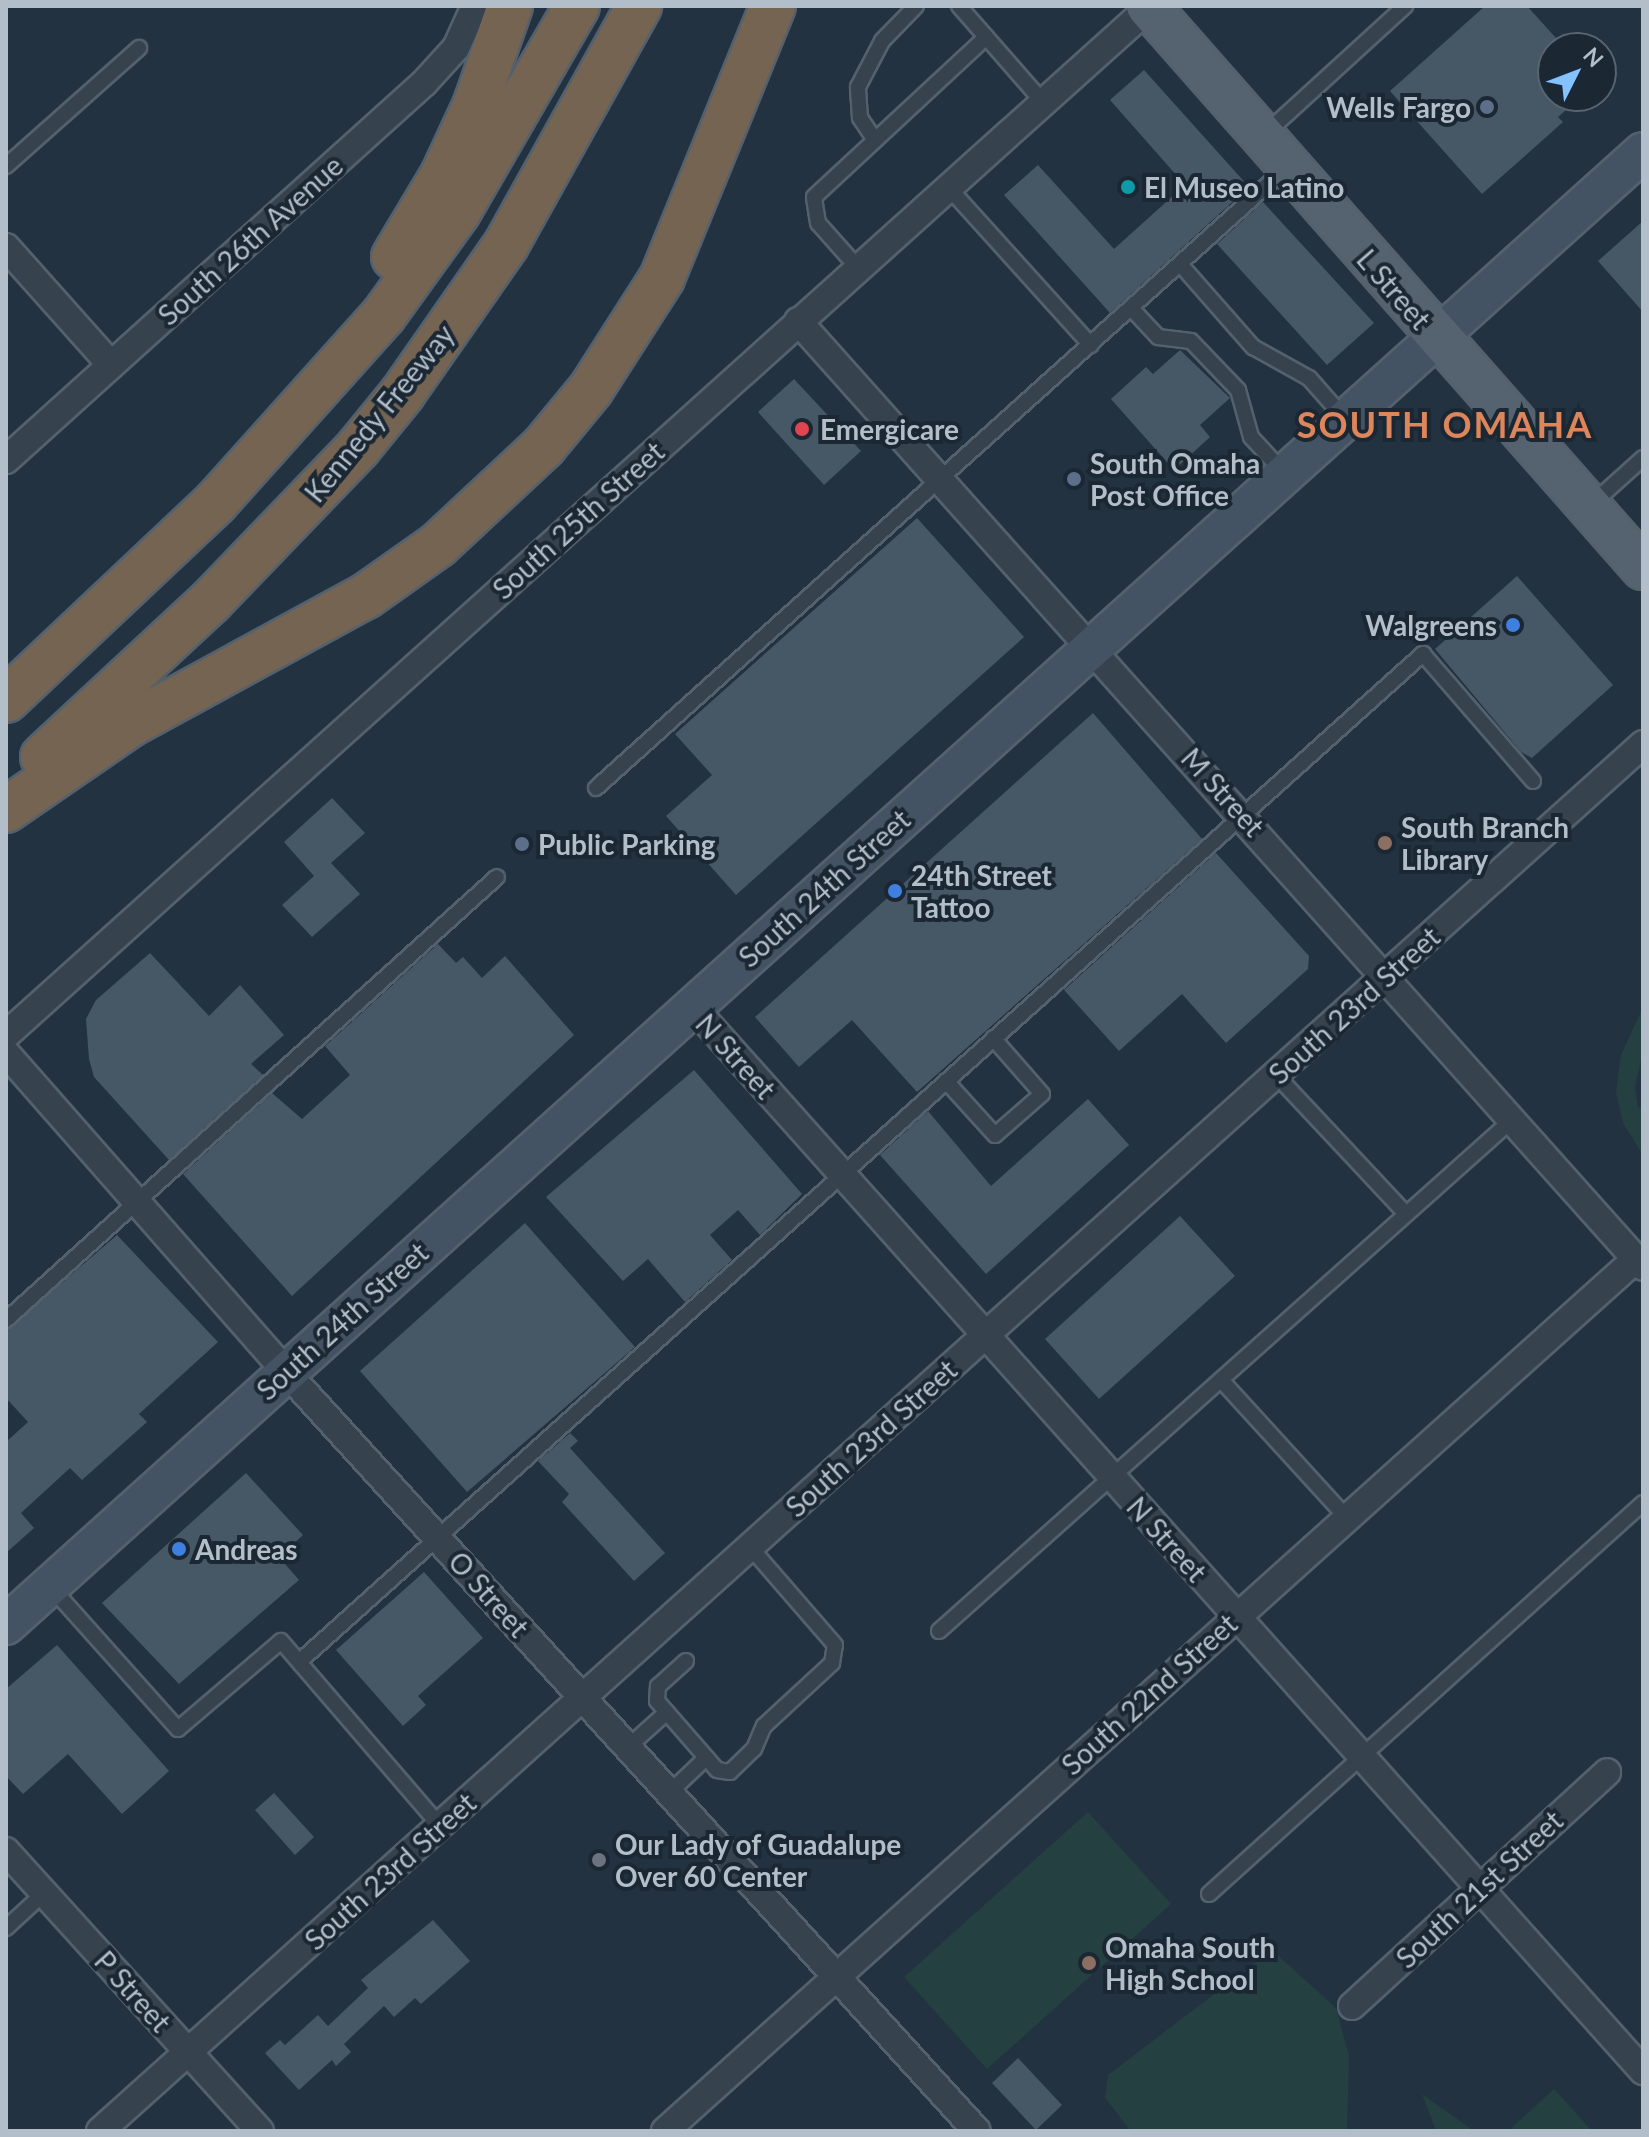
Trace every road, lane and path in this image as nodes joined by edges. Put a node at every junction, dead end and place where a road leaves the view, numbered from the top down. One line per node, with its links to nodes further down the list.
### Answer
1 (475, 6): 25 (street, South 26th Avenue)
2 (510, 6): 27 (highway)
3 (577, 6): 27 (highway, Kennedy Freeway)
4 (639, 6): 39 (highway, Kennedy Freeway)
5 (773, 6): 40 (highway)
6 (916, 6): 13 (lane)
7 (959, 6): 10 (lane)
8 (1148, 6): 12 (street, South 25th Street); 14 (main road, L Street)
9 (1405, 6): 14 (lane)
10 (986, 37): 12 (lane); 13 (lane)
11 (139, 48): 16 (lane)
12 (1043, 102): 17 (street, South 25th Street)
13 (875, 140): 20 (lane)
14 (1275, 152): 19 (lane); 23 (main road, L Street)
15 (1643, 152): 23 (main road, South 24th Street)
16 (6, 166)
17 (948, 187): 20 (street, South 25th Street); 24 (lane)
18 (6, 247): 25 (street)
19 (1180, 264): 21 (lane); 26 (lane)
20 (858, 268): 22 (street, South 25th Street)
21 (1131, 308): 24 (lane); 30 (lane)
22 (798, 321): 31 (street, M Street); 45 (street, South 25th Street)
23 (1437, 339): 26 (main road, South 24th Street); 32 (main road, L Street)
24 (1091, 345): 31 (lane)
25 (111, 365): 29 (street, South 26th Avenue)
26 (1346, 420): 30 (main road, South 24th Street)
27 (269, 447): 35 (highway, Kennedy Freeway)
28 (1643, 458): 32 (lane)
29 (6, 460)
30 (1285, 474): 34 (main road, South 24th Street)
31 (941, 479): 34 (street, M Street); 38 (lane)
32 (1588, 507): 33 (main road, L Street)
33 (1643, 568)
34 (1093, 647): 41 (street, M Street); 44 (main road, South 24th Street)
35 (6, 700)
36 (1643, 744): 43 (street, South 23rd Street)
37 (1533, 781): 41 (lane)
38 (596, 788)
39 (6, 792)
40 (6, 810)
41 (1243, 815): 43 (street, M Street); 46 (lane)
42 (497, 877): 52 (lane)
43 (1384, 977): 48 (street, South 23rd Street); 50 (street, M Street)
44 (692, 1006): 51 (street, N Street); 57 (main road, South 24th Street)
45 (6, 1035)
46 (993, 1038): 49 (lane); 49 (lane)
47 (6, 1053): 52 (street, O Street)
48 (1276, 1075): 53 (lane); 56 (street, South 23rd Street)
49 (946, 1081): 51 (lane)
50 (1512, 1120): 53 (lane); 54 (street, M Street)
51 (842, 1174): 56 (street, N Street); 62 (lane)
52 (138, 1201): 55 (lane); 57 (street, O Street)
53 (1406, 1214): 58 (lane)
54 (1639, 1263): 61 (street, South 22nd Street)
55 (6, 1320)
56 (985, 1336): 59 (street, N Street); 63 (street, South 23rd Street)
57 (286, 1372): 62 (street, O Street); 64 (main road, South 24th Street)
58 (1221, 1380): 59 (lane); 61 (lane)
59 (1111, 1477): 65 (street, N Street); 67 (lane)
60 (1643, 1503): 73 (lane)
61 (1346, 1517): 65 (street, South 22nd Street)
62 (437, 1537): 69 (lane); 70 (street, O Street)
63 (750, 1547): 70 (street, South 23rd Street); 74 (lane)
64 (50, 1585): 66 (main road, South 24th Street); 69 (lane)
65 (1236, 1616): 73 (street, N Street); 83 (street, South 22nd Street)
66 (6, 1625)
67 (939, 1631)
68 (686, 1661): 71 (lane)
69 (299, 1662): 77 (lane)
70 (583, 1698): 72 (street, O Street); 77 (street, South 23rd Street)
71 (667, 1712): 72 (lane); 74 (lane)
72 (628, 1747): 76 (street, O Street)
73 (1360, 1755): 79 (street, N Street); 81 (lane)
74 (706, 1758): 76 (lane)
75 (1607, 1772): 79 (street, South 21st Street)
76 (669, 1793): 83 (street, O Street)
77 (440, 1826): 85 (street, South 23rd Street)
78 (6, 1851): 80 (street, P Street)
79 (1479, 1888): 84 (street, South 21st Street); 86 (street, N Street)
80 (44, 1893): 82 (lane); 85 (street, P Street)
81 (1209, 1894)
82 (6, 1928)
83 (836, 1977): 89 (street, South 22nd Street); 90 (street, O Street)
84 (1352, 2006)
85 (188, 2052): 87 (street, South 23rd Street); 88 (street, P Street)
86 (1643, 2071)
87 (100, 2131)
88 (260, 2131)
89 (665, 2131)
90 (977, 2131)

